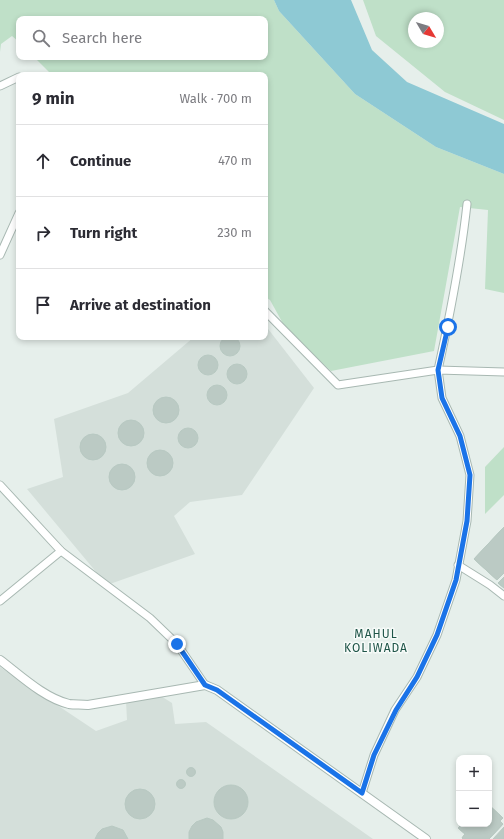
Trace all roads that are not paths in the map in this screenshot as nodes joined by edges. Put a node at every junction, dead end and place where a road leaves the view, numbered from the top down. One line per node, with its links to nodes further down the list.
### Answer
1 (16, 79): 2 (street)
2 (0, 86)
3 (467, 204): 7 (street)
4 (16, 220): 5 (street)
5 (0, 255)
6 (268, 314): 7 (street)
7 (438, 370): 8 (street); 11 (street)
8 (504, 372)
9 (0, 485): 10 (street)
10 (62, 551): 13 (street); 15 (street)
11 (458, 565): 12 (street); 16 (street)
12 (504, 596)
13 (1, 600)
14 (0, 660): 15 (street)
15 (205, 685): 16 (street)
16 (362, 793): 17 (street)
17 (426, 839)

